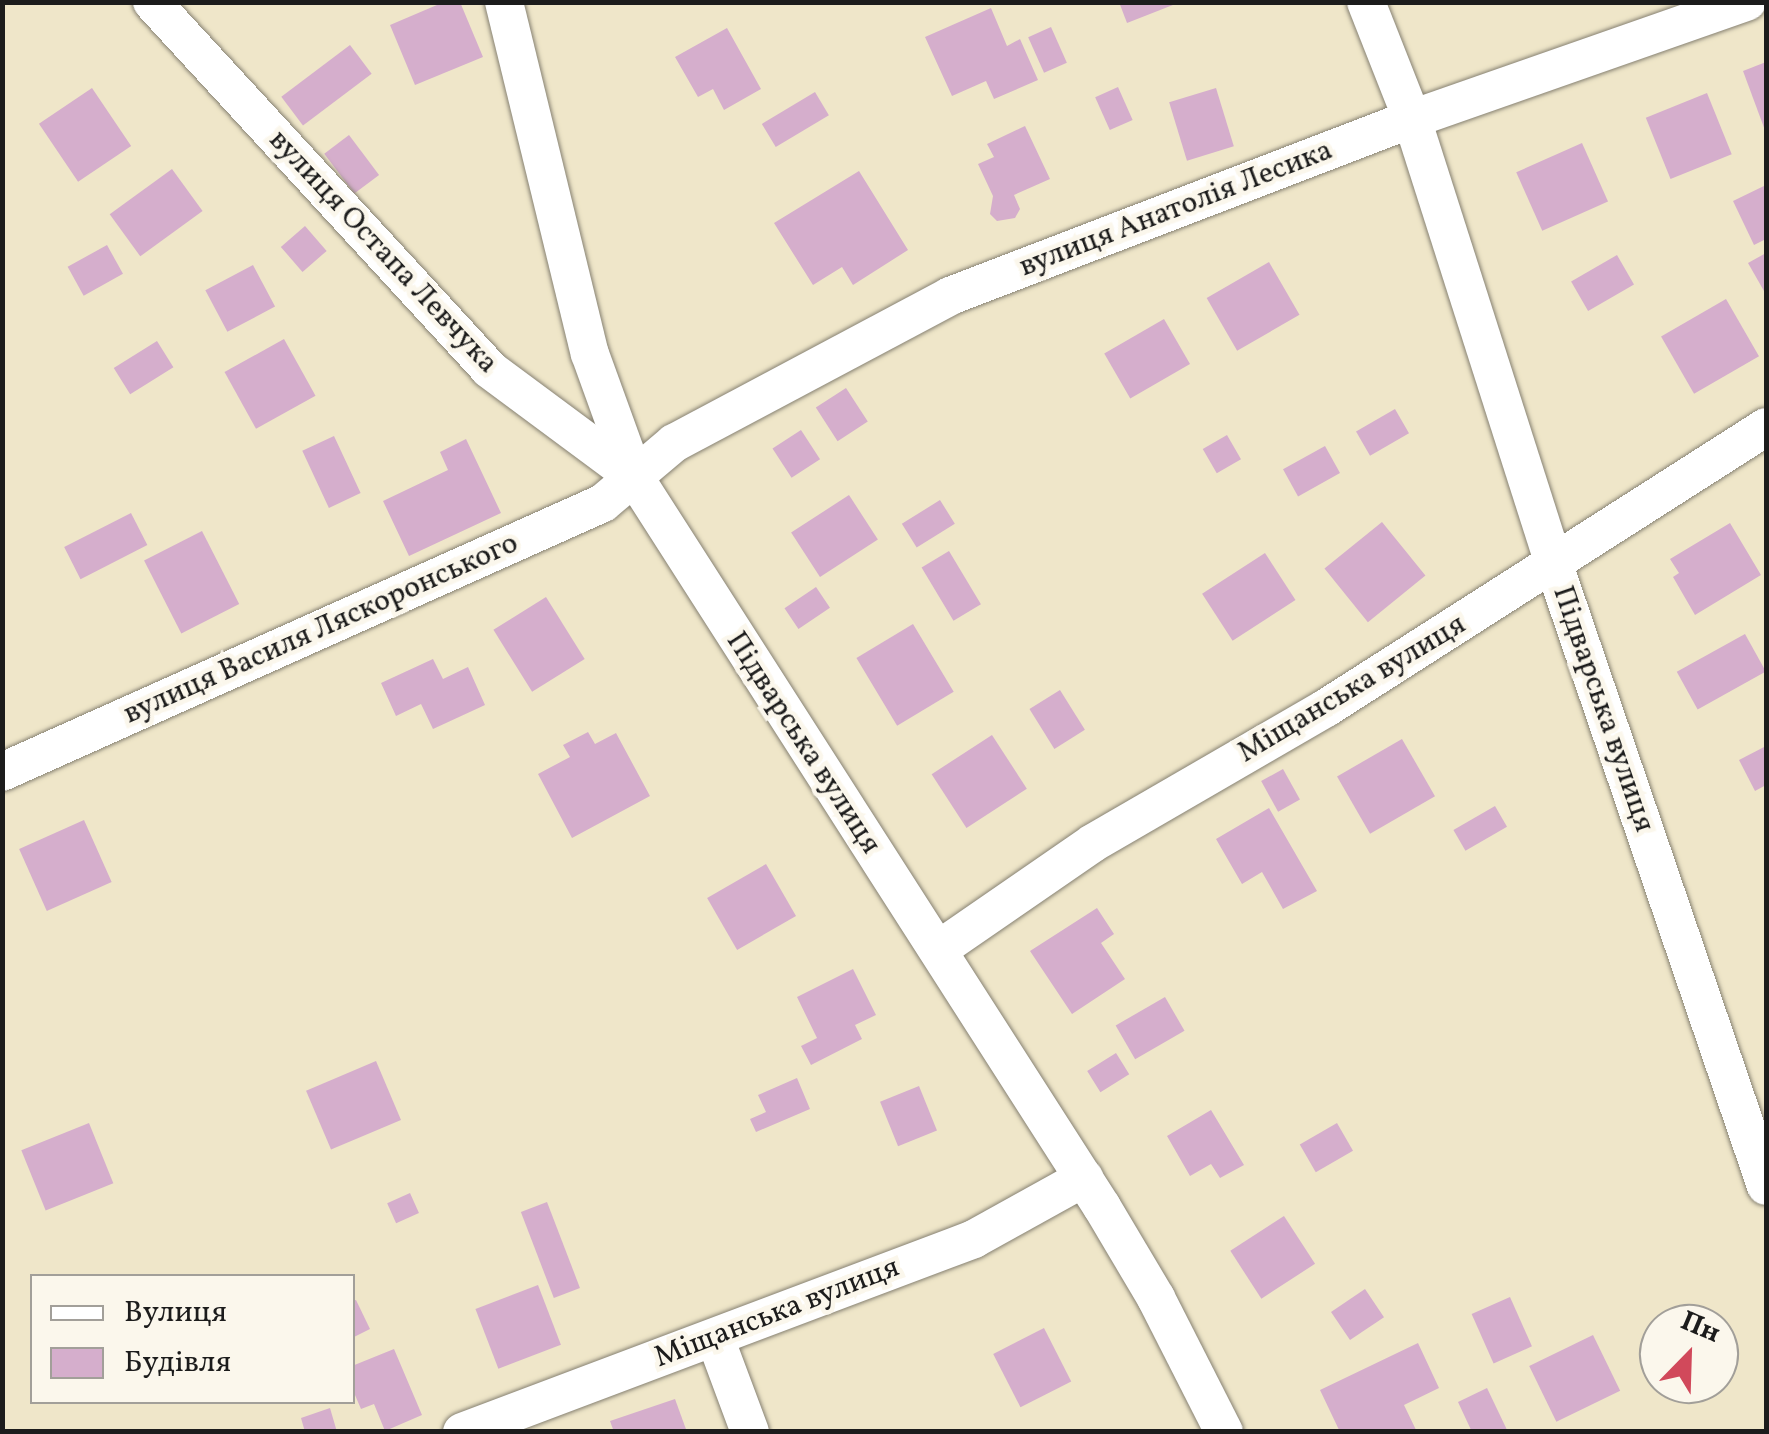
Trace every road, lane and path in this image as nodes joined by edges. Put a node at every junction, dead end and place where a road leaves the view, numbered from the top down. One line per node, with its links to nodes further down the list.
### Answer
1 (152, 2): 7 (street, вулиця Остапа Левчука)
2 (504, 2): 7 (street, Підварська вулиця)
3 (1366, 2): 5 (street, Підварська вулиця)
4 (1747, 2): 5 (street, вулиця Анатолія Лесика)
5 (1412, 119): 7 (street, вулиця Анатолія Лесика); 8 (street, Підварська вулиця)
6 (1766, 427): 8 (street, Міщанська вулиця)
7 (636, 478): 9 (street, вулиця Василя Ляскоронського); 10 (street, Підварська вулиця)
8 (1554, 566): 10 (street, Міщанська вулиця); 12 (street, Підварська вулиця)
9 (2, 772)
10 (938, 950): 11 (street, Підварська вулиця)
11 (1084, 1178): 13 (street, Міщанська вулиця); 16 (street, Підварська вулиця)
12 (1766, 1186)
13 (715, 1338): 14 (street, Міщанська вулиця); 15 (street)
14 (462, 1432)
15 (750, 1432)
16 (1224, 1432)

